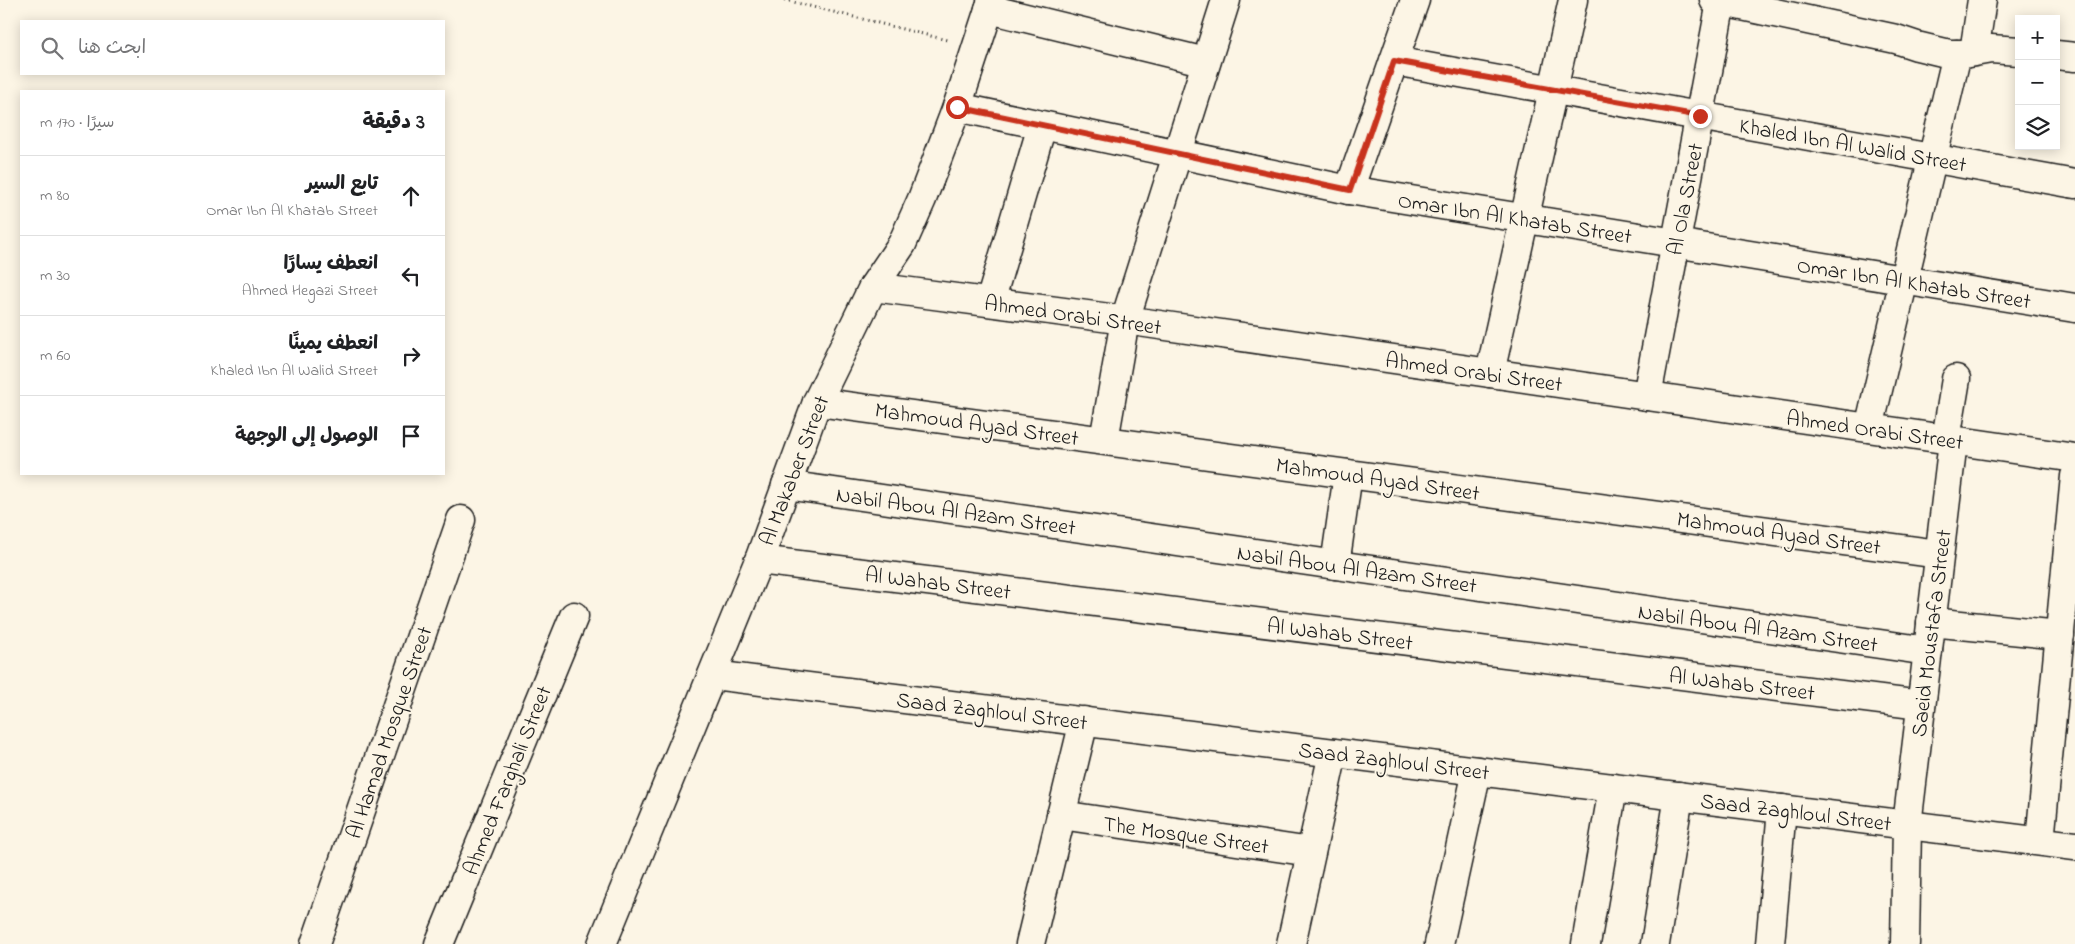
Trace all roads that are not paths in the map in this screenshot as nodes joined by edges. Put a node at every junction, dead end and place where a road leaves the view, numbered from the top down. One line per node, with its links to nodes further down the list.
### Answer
1 (1226, 0): 13 (street)
2 (1415, 0): 12 (street)
3 (1573, 0): 14 (street)
4 (1982, 0): 9 (street)
5 (1717, 1): 7 (street); 16 (street, Al Ola Street)
6 (990, 5): 13 (street); 15 (street, Al Makaber Street)
7 (1789, 8): 9 (street)
8 (2015, 51): 9 (street)
9 (1966, 53): 19 (street)
10 (2060, 55): 11 (street)
11 (2075, 57)
12 (1394, 61): 14 (street, Khaled Ibn Al Walid Street); 21 (street)
13 (1206, 62): 18 (street)
14 (1552, 90): 16 (street, Khaled Ibn Al Walid Street); 22 (street)
15 (957, 107): 17 (street, Omar Ibn Al Khatab Street); 25 (street, Al Makaber Street)
16 (1700, 116): 19 (street, Khaled Ibn Al Walid Street); 23 (street, Al Ola Street)
17 (1042, 126): 18 (street, Omar Ibn Al Khatab Street); 26 (street)
18 (1177, 155): 21 (street, Omar Ibn Al Khatab Street); 28 (street)
19 (1933, 158): 20 (street, Khaled Ibn Al Walid Street); 24 (street)
20 (2075, 184)
21 (1350, 190): 22 (street, Omar Ibn Al Khatab Street)
22 (1524, 218): 23 (street, Omar Ibn Al Khatab Street); 29 (street)
23 (1676, 243): 24 (street, Omar Ibn Al Khatab Street); 31 (street, Al Ola Street)
24 (1905, 281): 27 (street, Omar Ibn Al Khatab Street); 33 (street)
25 (873, 287): 26 (street, Ahmed Orabi Street); 32 (street, Al Makaber Street)
26 (990, 302): 28 (street, Ahmed Orabi Street)
27 (2075, 308)
28 (1125, 320): 29 (street, Ahmed Orabi Street); 34 (street)
29 (1490, 373): 31 (street, Ahmed Orabi Street)
30 (1956, 379): 35 (street, Saeid Moustafa Street)
31 (1647, 396): 33 (street, Ahmed Orabi Street)
32 (817, 402): 34 (street, Mahmoud Ayad Street); 39 (street, Al Makaber Street)
33 (1869, 428): 35 (street, Ahmed Orabi Street)
34 (1104, 440): 37 (street, Mahmoud Ayad Street)
35 (1950, 440): 36 (street, Ahmed Orabi Street); 41 (street, Saeid Moustafa Street)
36 (2075, 458)
37 (1348, 474): 41 (street, Mahmoud Ayad Street); 43 (street)
38 (2075, 476): 46 (street)
39 (786, 486): 42 (street, Al Makaber Street); 43 (street, Nabil Abou Al Azam Street)
40 (461, 520): 61 (street, Al Hamad Mosque Street)
41 (1939, 554): 45 (street, Saeid Moustafa Street)
42 (759, 560): 48 (street, Al Makaber Street); 49 (street, Al Wahab Street)
43 (1335, 565): 47 (street, Nabil Abou Al Azam Street)
44 (574, 616): 62 (street, Ahmed Farghali Street)
45 (1931, 622): 46 (street); 47 (street, Saeid Moustafa Street)
46 (2060, 635): 58 (street)
47 (1928, 651): 49 (street, Saeid Moustafa Street)
48 (713, 675): 50 (street, Saad Zaghloul Street); 63 (street, Al Makaber Street)
49 (1921, 705): 57 (street, Saeid Moustafa Street)
50 (1084, 721): 51 (street, Saad Zaghloul Street); 56 (street)
51 (1333, 753): 52 (street, Saad Zaghloul Street); 60 (street)
52 (1477, 771): 53 (street, Saad Zaghloul Street); 66 (street)
53 (1612, 788): 54 (street, Saad Zaghloul Street); 67 (street)
54 (1679, 796): 55 (street, Saad Zaghloul Street); 68 (street)
55 (1782, 809): 57 (street, Saad Zaghloul Street); 69 (street)
56 (1061, 815): 60 (street, The Mosque Street); 64 (street)
57 (1907, 825): 58 (street, Saad Zaghloul Street); 70 (street, Saeid Moustafa Street)
58 (2040, 841): 59 (street, Saad Zaghloul Street)
59 (2075, 846)
60 (1311, 852): 65 (street)
61 (316, 944)
62 (439, 944)
63 (602, 944)
64 (1030, 944)
65 (1290, 944)
66 (1439, 944)
67 (1586, 944)
68 (1655, 944)
69 (1770, 944)
70 (1905, 944)

